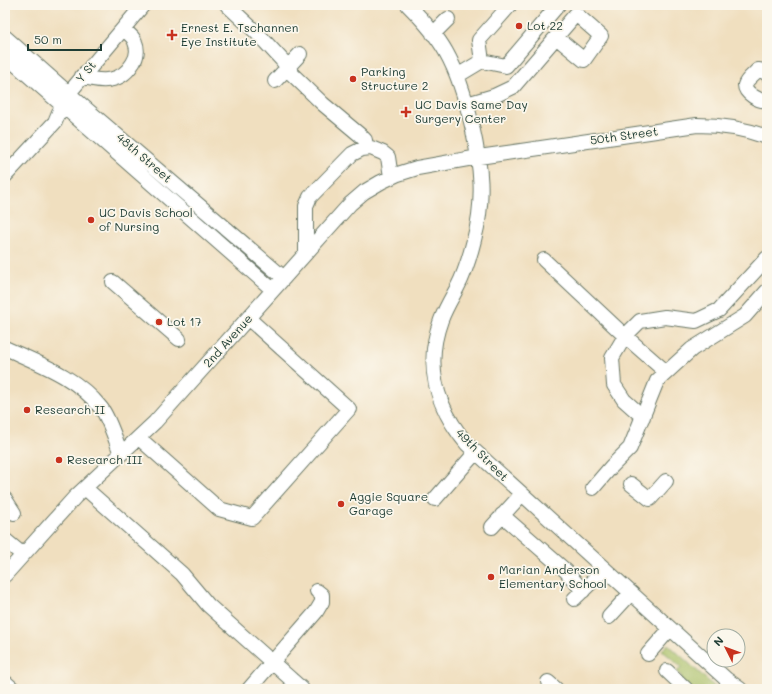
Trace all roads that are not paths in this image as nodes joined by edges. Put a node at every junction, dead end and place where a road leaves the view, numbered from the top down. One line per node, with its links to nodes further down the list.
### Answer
1 (143, 5): 7 (street, Y St)
2 (228, 5): 14 (street)
3 (408, 5): 8 (street, 49th Street)
4 (510, 5): 13 (street)
5 (558, 5): 13 (street)
6 (448, 19): 8 (street)
7 (123, 29): 16 (street, Y St); 16 (street)
8 (433, 34): 17 (street, 49th Street)
9 (5, 37): 19 (street, 48th Street)
10 (556, 37): 21 (street)
11 (300, 54): 14 (street)
12 (5, 55): 19 (street, 48th Street)
13 (482, 61): 17 (street)
14 (288, 68): 18 (street); 23 (street)
15 (767, 74): 20 (street)
16 (82, 76): 19 (street, Y St)
17 (457, 76): 21 (street, 49th Street)
18 (275, 81)
19 (65, 99): 25 (street, Y St); 30 (street, 48th Street); 32 (street, 48th Street)
20 (767, 100)
21 (467, 104): 24 (street, 49th Street)
22 (767, 137): 24 (street, 50th Street)
23 (366, 148): 26 (street); 27 (street)
24 (479, 157): 26 (street, 2nd Avenue); 41 (street, 49th Street)
25 (5, 176)
26 (391, 177): 27 (street, 2nd Avenue)
27 (306, 253): 30 (street, 2nd Avenue)
28 (767, 258): 35 (street)
29 (544, 260): 35 (street)
30 (284, 278): 32 (street, 2nd Avenue)
31 (113, 282): 36 (street)
32 (273, 290): 34 (street, 2nd Avenue)
33 (767, 291): 38 (street)
34 (248, 318): 40 (street, 2nd Avenue); 40 (street)
35 (625, 336): 38 (street); 39 (street)
36 (179, 339)
37 (5, 348): 42 (street)
38 (666, 372): 39 (street)
39 (643, 417): 46 (street)
40 (139, 438): 42 (street, 2nd Avenue)
41 (476, 452): 47 (street, 49th Street); 49 (street)
42 (122, 454): 45 (street, 2nd Avenue)
43 (666, 481): 44 (street)
44 (631, 484)
45 (85, 488): 54 (street, 2nd Avenue); 62 (street)
46 (593, 488)
47 (522, 494): 51 (street); 55 (street, 49th Street)
48 (5, 499): 50 (street)
49 (435, 499)
50 (14, 514)
51 (502, 515): 52 (street); 55 (street)
52 (492, 527)
53 (5, 540): 54 (street)
54 (23, 555): 56 (street, 2nd Avenue)
55 (605, 569): 58 (street, 49th Street)
56 (5, 575)
57 (317, 591): 62 (street)
58 (631, 593): 59 (street); 60 (street, 49th Street)
59 (609, 617)
60 (670, 629): 61 (street); 69 (street, 49th Street)
61 (648, 654)
62 (272, 662): 65 (street); 67 (street)
63 (667, 671): 68 (street)
64 (5, 682): 66 (street)
65 (296, 687)
66 (13, 689)
67 (249, 689)
68 (686, 689)
69 (740, 689)

